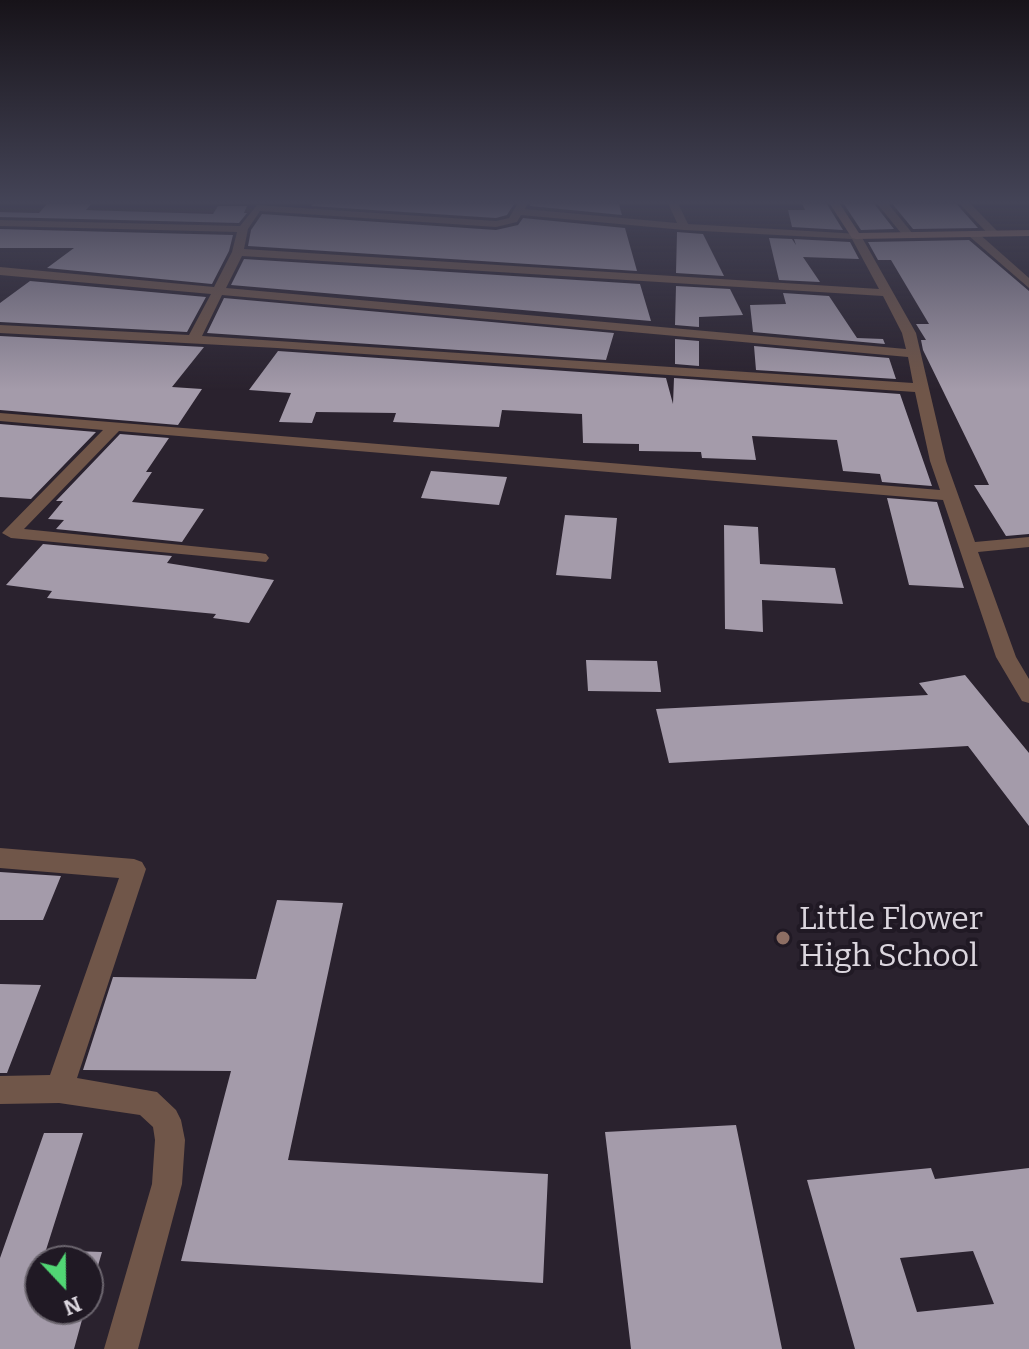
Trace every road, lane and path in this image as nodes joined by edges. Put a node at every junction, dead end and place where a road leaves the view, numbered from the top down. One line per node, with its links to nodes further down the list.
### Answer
1 (232, 264): 7 (street)
2 (427, 264): 8 (street)
3 (871, 264): 8 (street)
4 (1007, 264): 6 (street)
5 (0, 271): 7 (street)
6 (1029, 284)
7 (219, 290): 10 (street); 11 (street)
8 (887, 293): 11 (street)
9 (0, 329): 10 (street)
10 (194, 339): 12 (street)
11 (916, 354): 12 (street)
12 (923, 388): 15 (street)
13 (0, 417): 14 (street)
14 (115, 427): 15 (street); 16 (street)
15 (950, 496): 18 (street)
16 (4, 537): 19 (street)
17 (1029, 542): 18 (street)
18 (968, 548): 20 (street)
19 (260, 558)
20 (1029, 696)
21 (0, 858): 22 (street)
22 (59, 1089): 23 (street); 24 (street)
23 (0, 1090)
24 (121, 1349)

